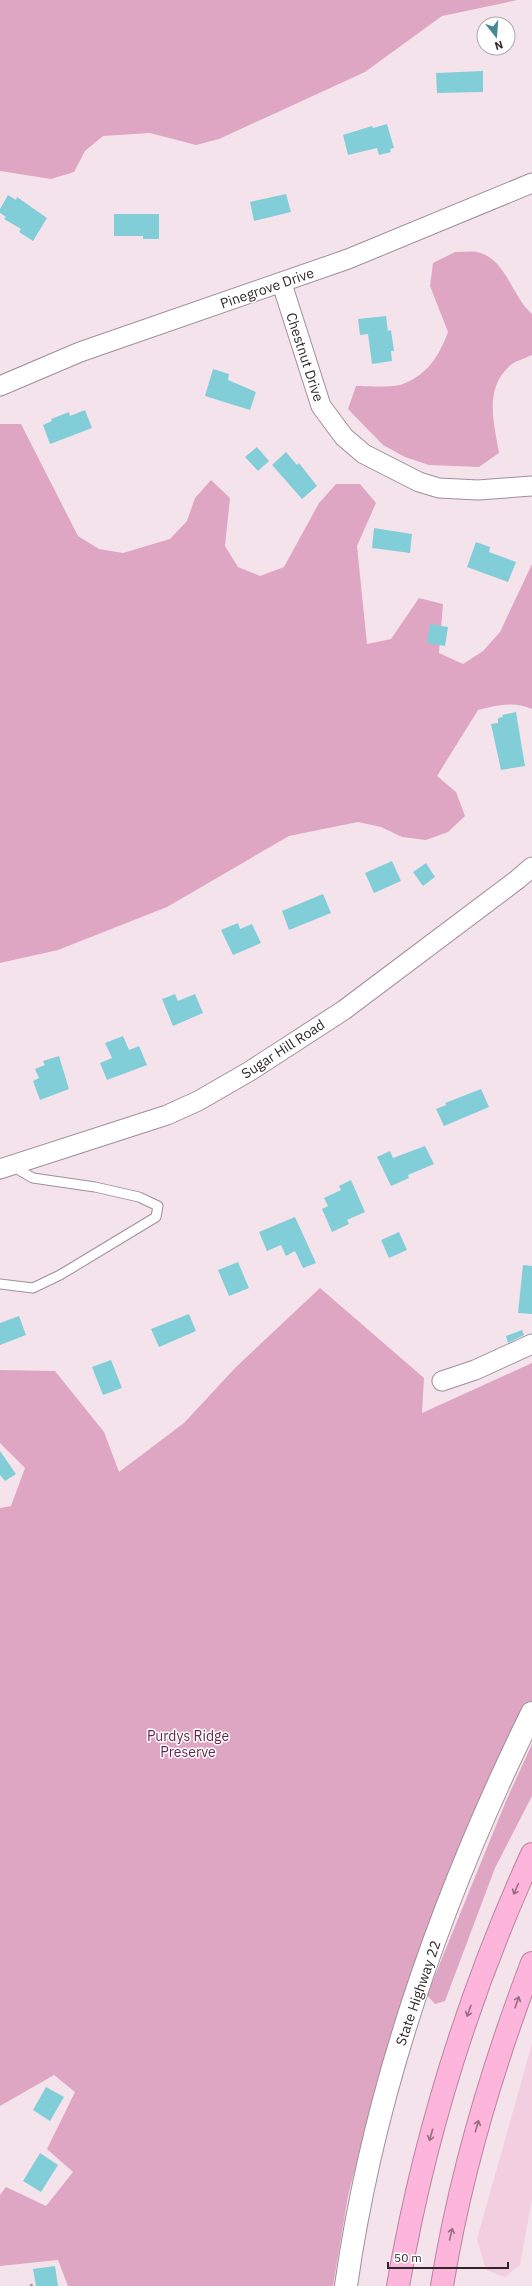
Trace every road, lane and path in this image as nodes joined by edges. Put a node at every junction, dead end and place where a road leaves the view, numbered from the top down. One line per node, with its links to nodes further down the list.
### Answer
1 (532, 183): 2 (street, Pinegrove Drive)
2 (282, 284): 3 (street, Pinegrove Drive); 4 (street, Chestnut Drive)
3 (0, 386)
4 (532, 486)
5 (532, 867): 6 (street, Sugar Hill Road)
6 (6, 1167): 7 (lane)
7 (0, 1284)
8 (532, 1344): 9 (street)
9 (442, 1381)
10 (532, 1713): 15 (main road, State Highway 22)
11 (532, 1854): 16 (highway, one-way to 16)
12 (532, 1963): 17 (highway, one-way to 12)
13 (35, 2283): 14 (path)
14 (30, 2286)
15 (346, 2286)
16 (398, 2286)
17 (442, 2286)

